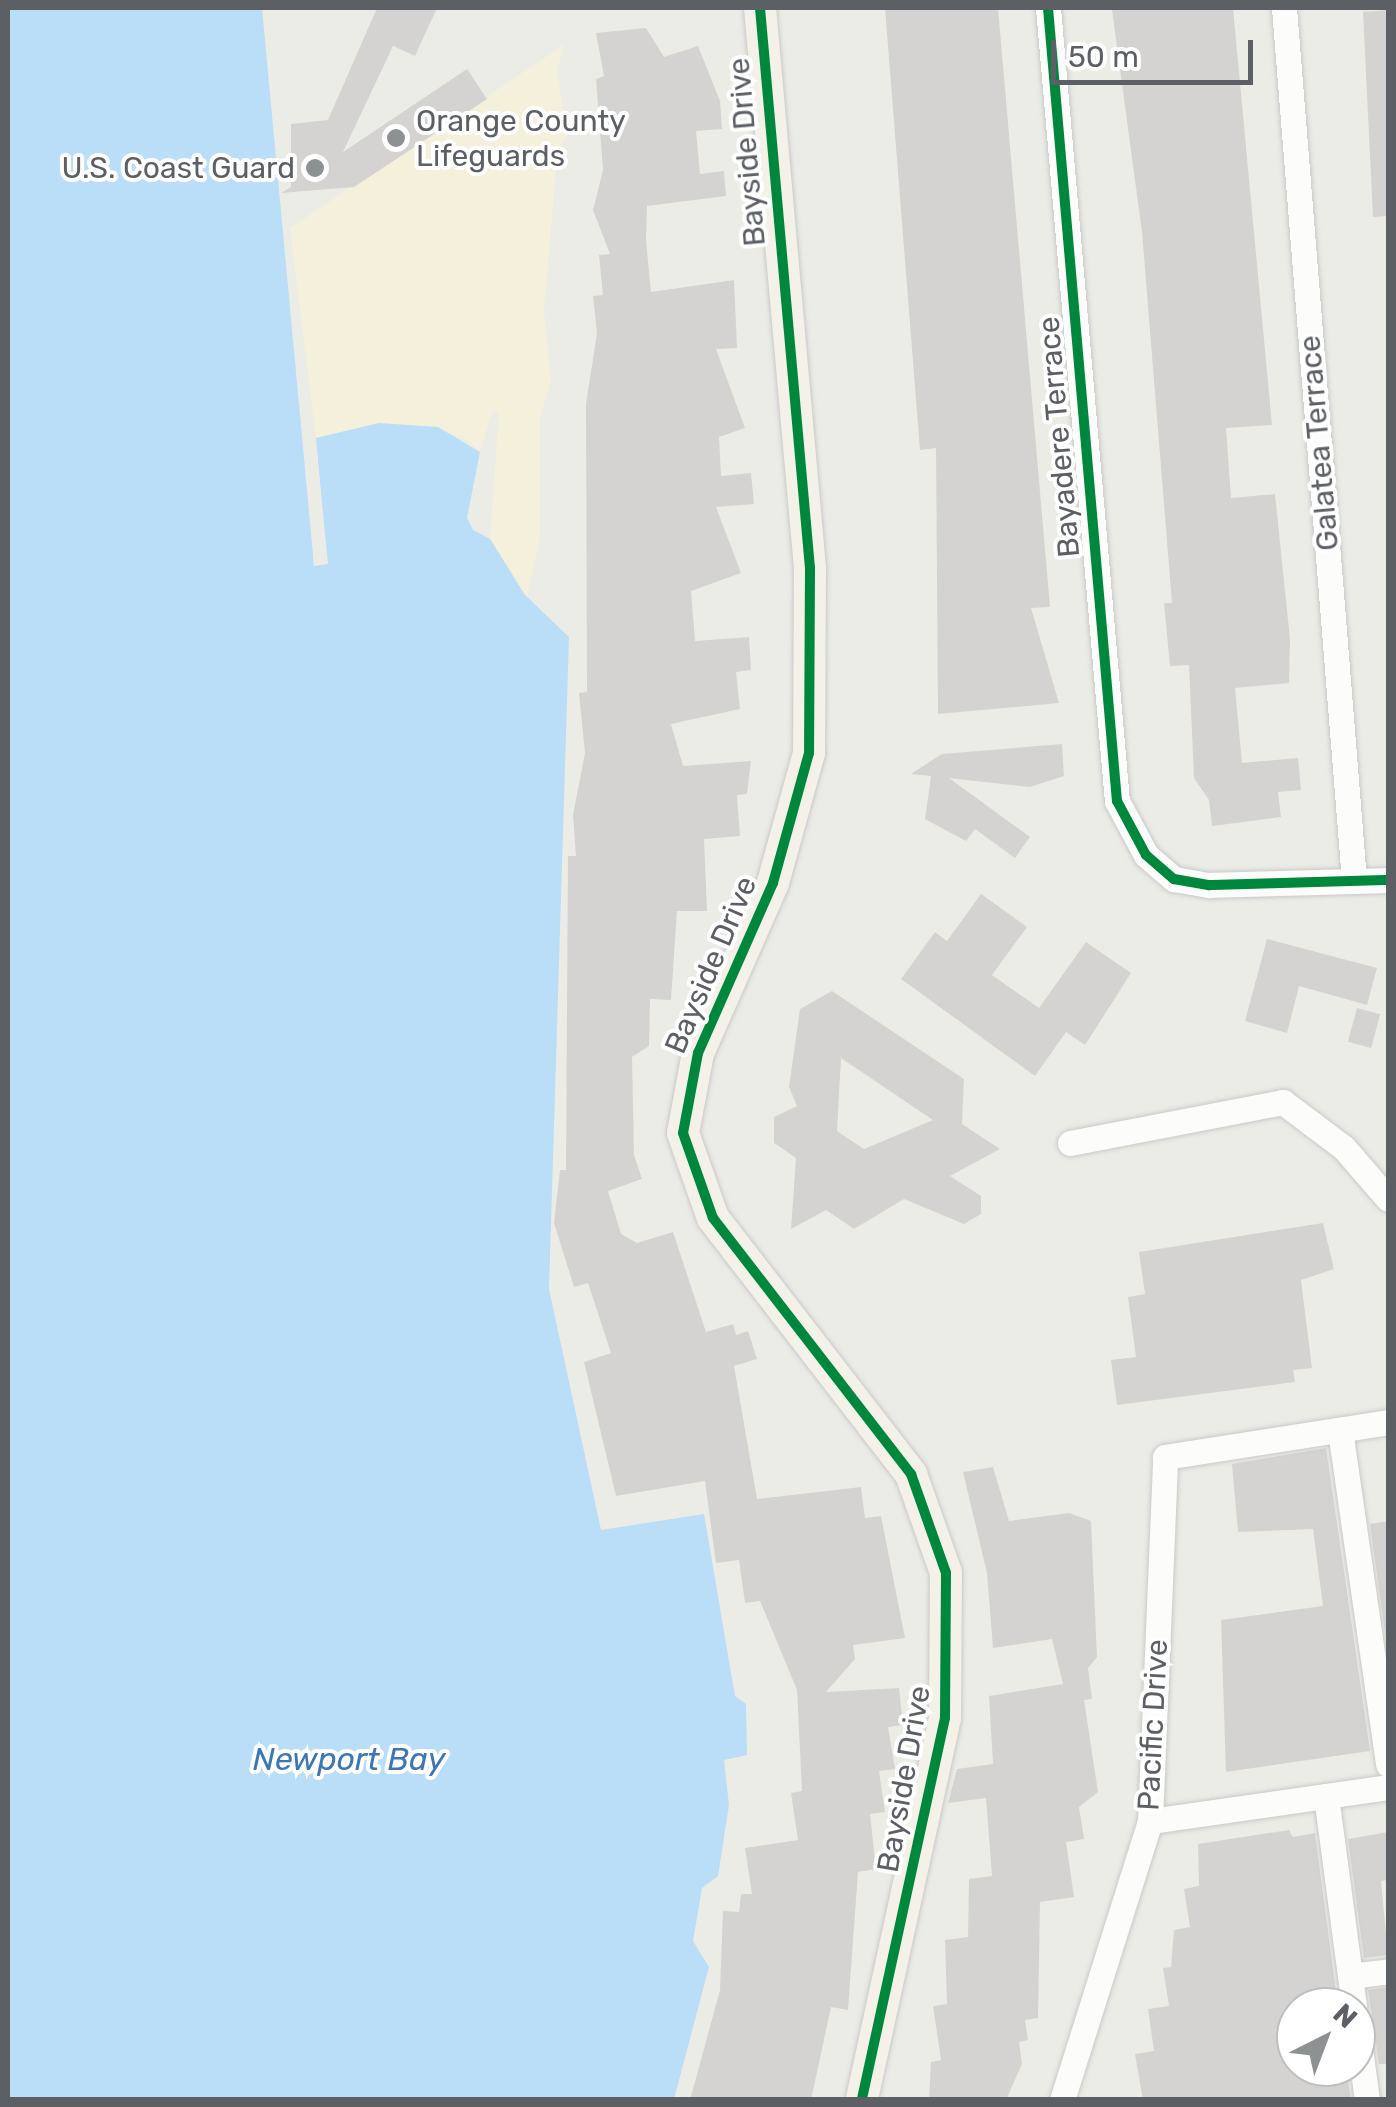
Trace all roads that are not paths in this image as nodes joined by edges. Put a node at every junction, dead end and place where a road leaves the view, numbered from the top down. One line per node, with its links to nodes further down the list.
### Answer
1 (760, 8): 18 (main road, Bayside Drive)
2 (1048, 8): 4 (street, Bayadere Terrace)
3 (1284, 8): 4 (street, Galatea Terrace)
4 (1354, 879): 5 (street)
5 (1388, 880)
6 (1070, 1143): 7 (street)
7 (1388, 1199)
8 (1388, 1422): 9 (street)
9 (1340, 1430): 10 (street); 14 (street, Pacific Drive)
10 (1376, 1597): 11 (street)
11 (1388, 1765)
12 (1388, 1787): 13 (street)
13 (1326, 1796): 14 (street); 16 (street)
14 (1150, 1821): 19 (street, Pacific Drive)
15 (1388, 1971): 16 (street)
16 (1350, 1976): 17 (street)
17 (1351, 1987)
18 (862, 2100)
19 (1062, 2100)

